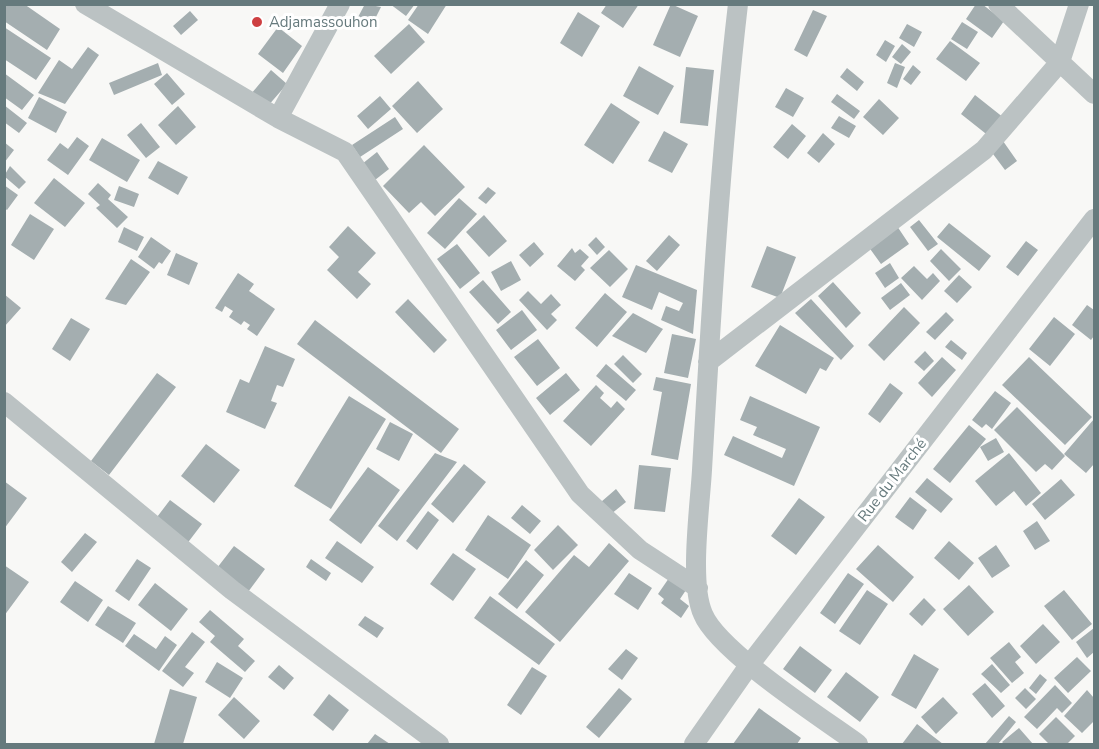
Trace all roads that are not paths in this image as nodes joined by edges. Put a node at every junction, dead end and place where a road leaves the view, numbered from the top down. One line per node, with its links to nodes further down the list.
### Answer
1 (85, 4): 8 (street)
2 (340, 4): 8 (street)
3 (738, 4): 10 (street)
4 (998, 4): 6 (street)
5 (1079, 4): 6 (street)
6 (1060, 62): 7 (street); 10 (street)
7 (1095, 94)
8 (278, 118): 12 (street)
9 (1095, 219): 13 (street, Rue du Marché)
10 (708, 362): 12 (street)
11 (4, 402): 14 (street)
12 (698, 588): 13 (street)
13 (750, 664): 15 (street, Rue du Marché); 16 (street)
14 (439, 744)
15 (694, 744)
16 (858, 744)

